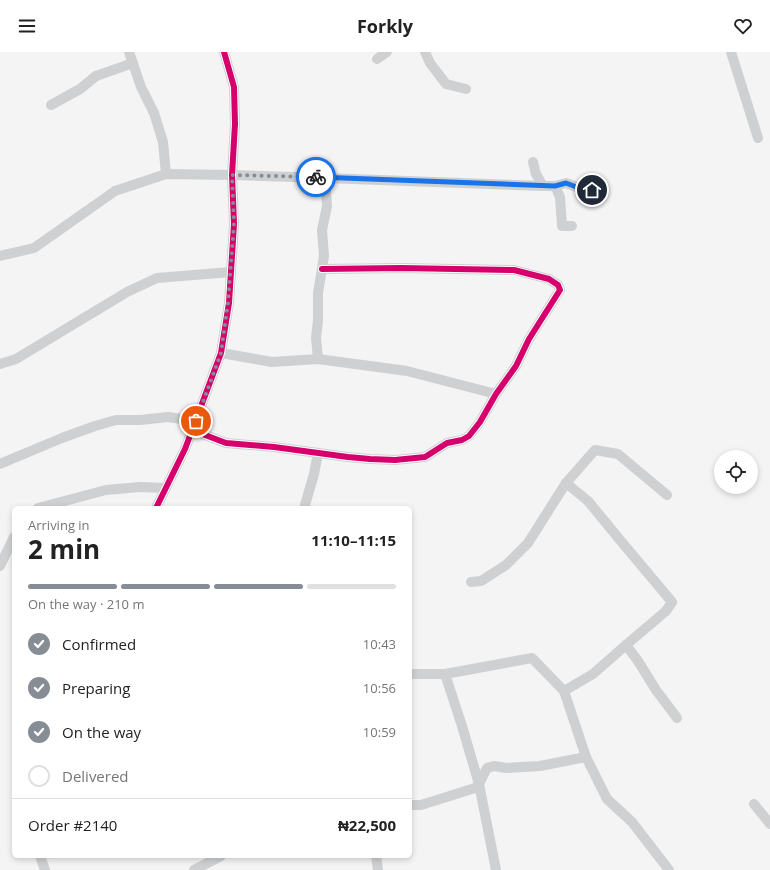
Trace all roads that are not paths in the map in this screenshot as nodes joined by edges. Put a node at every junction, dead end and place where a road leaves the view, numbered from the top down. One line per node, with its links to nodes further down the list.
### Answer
1 (130, 52): 7 (street)
2 (224, 52): 13 (street)
3 (387, 52): 6 (street)
4 (425, 52): 8 (street)
5 (730, 52): 10 (street)
6 (377, 59)
7 (133, 63): 9 (street); 12 (street)
8 (466, 90)
9 (51, 105)
10 (758, 138)
11 (534, 162): 15 (street)
12 (166, 174): 13 (street); 19 (street)
13 (232, 175): 14 (street); 21 (street)
14 (325, 178): 15 (street); 20 (street)
15 (543, 186): 16 (street)
16 (555, 186): 17 (street); 18 (street)
17 (602, 197)
18 (572, 226)
19 (0, 256)
20 (322, 269): 23 (street); 25 (street)
21 (231, 272): 22 (street); 24 (street)
22 (221, 353): 23 (street); 26 (street)
23 (318, 359): 25 (street)
24 (0, 364)
25 (496, 394): 27 (street)
26 (194, 426): 27 (street); 28 (street); 30 (street)
27 (318, 453): 34 (street)
28 (0, 464)
29 (566, 483): 31 (street); 37 (street); 38 (street)
30 (166, 488): 32 (street); 33 (street)
31 (667, 495)
32 (46, 506)
33 (157, 506)
34 (305, 506)
35 (12, 541): 36 (street)
36 (0, 566)
37 (471, 582)
38 (626, 646): 41 (street); 42 (street)
39 (412, 674): 40 (street)
40 (445, 674): 41 (street); 44 (street)
41 (564, 691): 43 (street)
42 (677, 718)
43 (586, 757): 44 (street); 55 (street)
44 (479, 784): 46 (street); 54 (street)
45 (754, 804): 47 (street)
46 (412, 805)
47 (770, 824)
48 (41, 858): 51 (street)
49 (217, 858): 52 (street)
50 (376, 858): 53 (street)
51 (45, 870)
52 (194, 870)
53 (378, 870)
54 (496, 870)
55 (669, 870)

